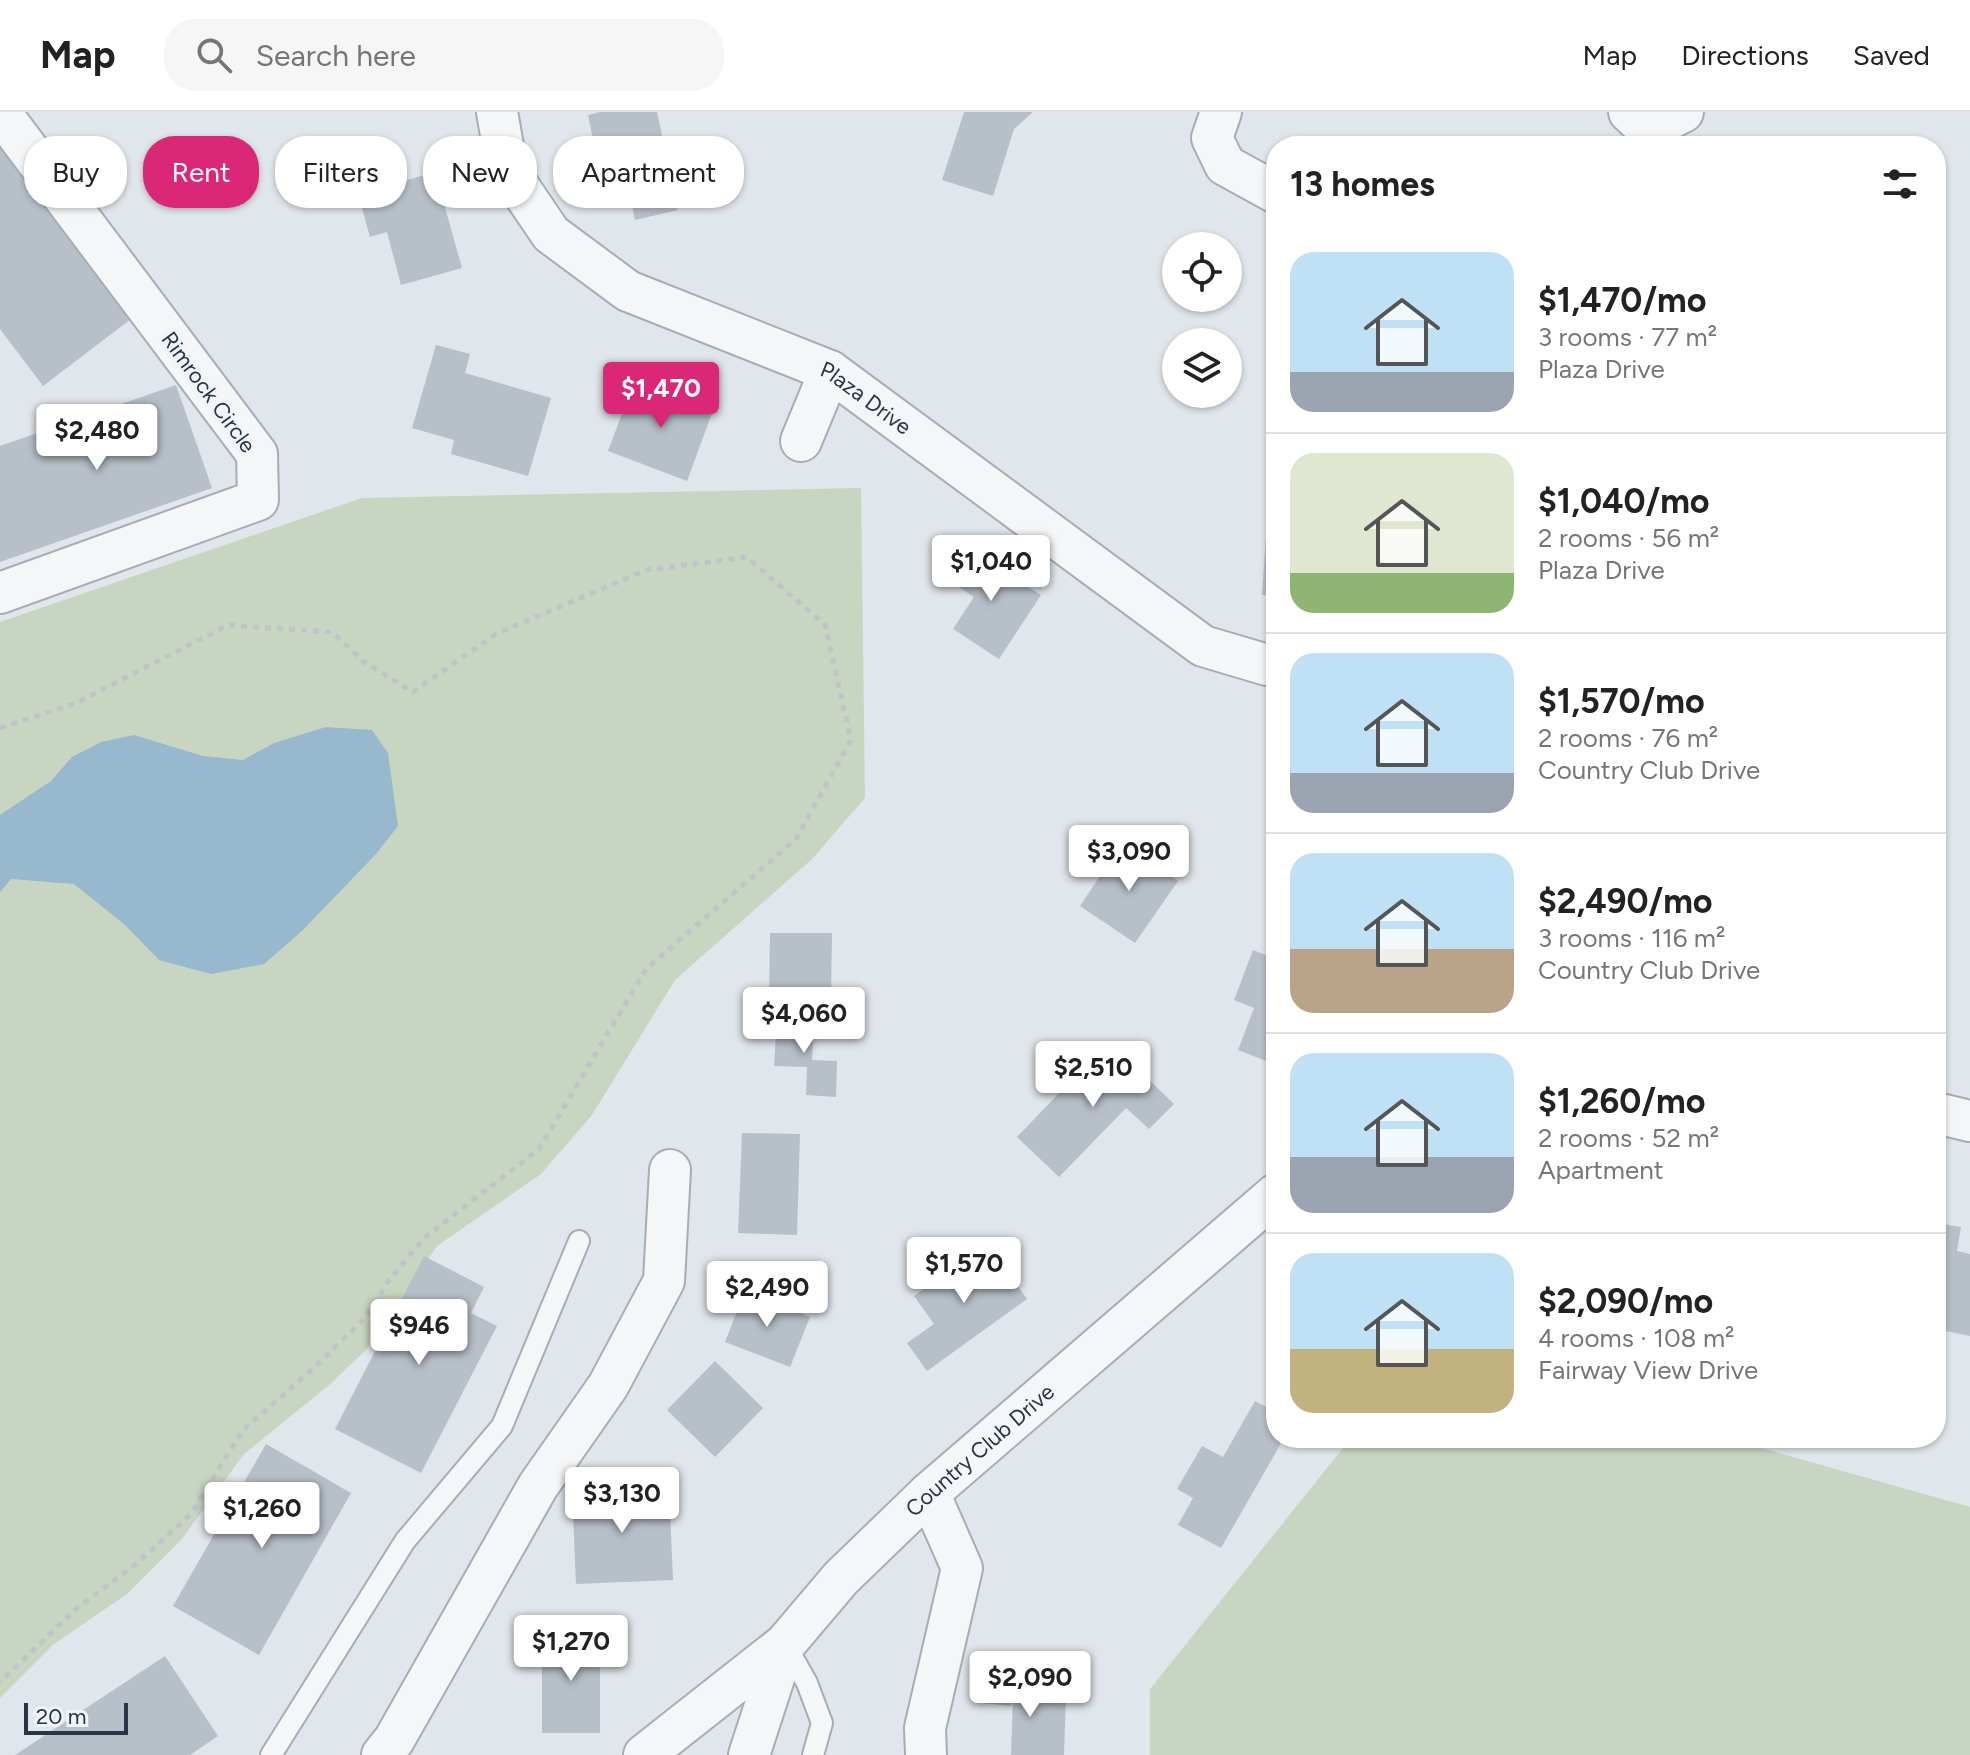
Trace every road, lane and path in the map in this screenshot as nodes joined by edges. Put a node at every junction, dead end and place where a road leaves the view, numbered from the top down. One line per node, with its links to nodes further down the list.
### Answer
1 (0, 112): 7 (street, Rimrock Circle)
2 (497, 112): 5 (street, Plaza Drive)
3 (1221, 112): 4 (street)
4 (1266, 188)
5 (830, 371): 6 (street); 8 (street, Plaza Drive)
6 (801, 441)
7 (0, 593)
8 (1266, 665)
9 (0, 728): 17 (path)
10 (1946, 1115): 11 (street)
11 (1970, 1121)
12 (670, 1170): 19 (street)
13 (1266, 1203): 15 (street, Country Club Drive)
14 (579, 1241): 18 (lane)
15 (929, 1493): 16 (street, Country Club Drive); 23 (street)
16 (785, 1644): 20 (street); 21 (street, Country Club Drive); 22 (lane)
17 (0, 1682)
18 (271, 1755)
19 (382, 1755)
20 (644, 1755)
21 (749, 1755)
22 (813, 1755)
23 (926, 1755)

